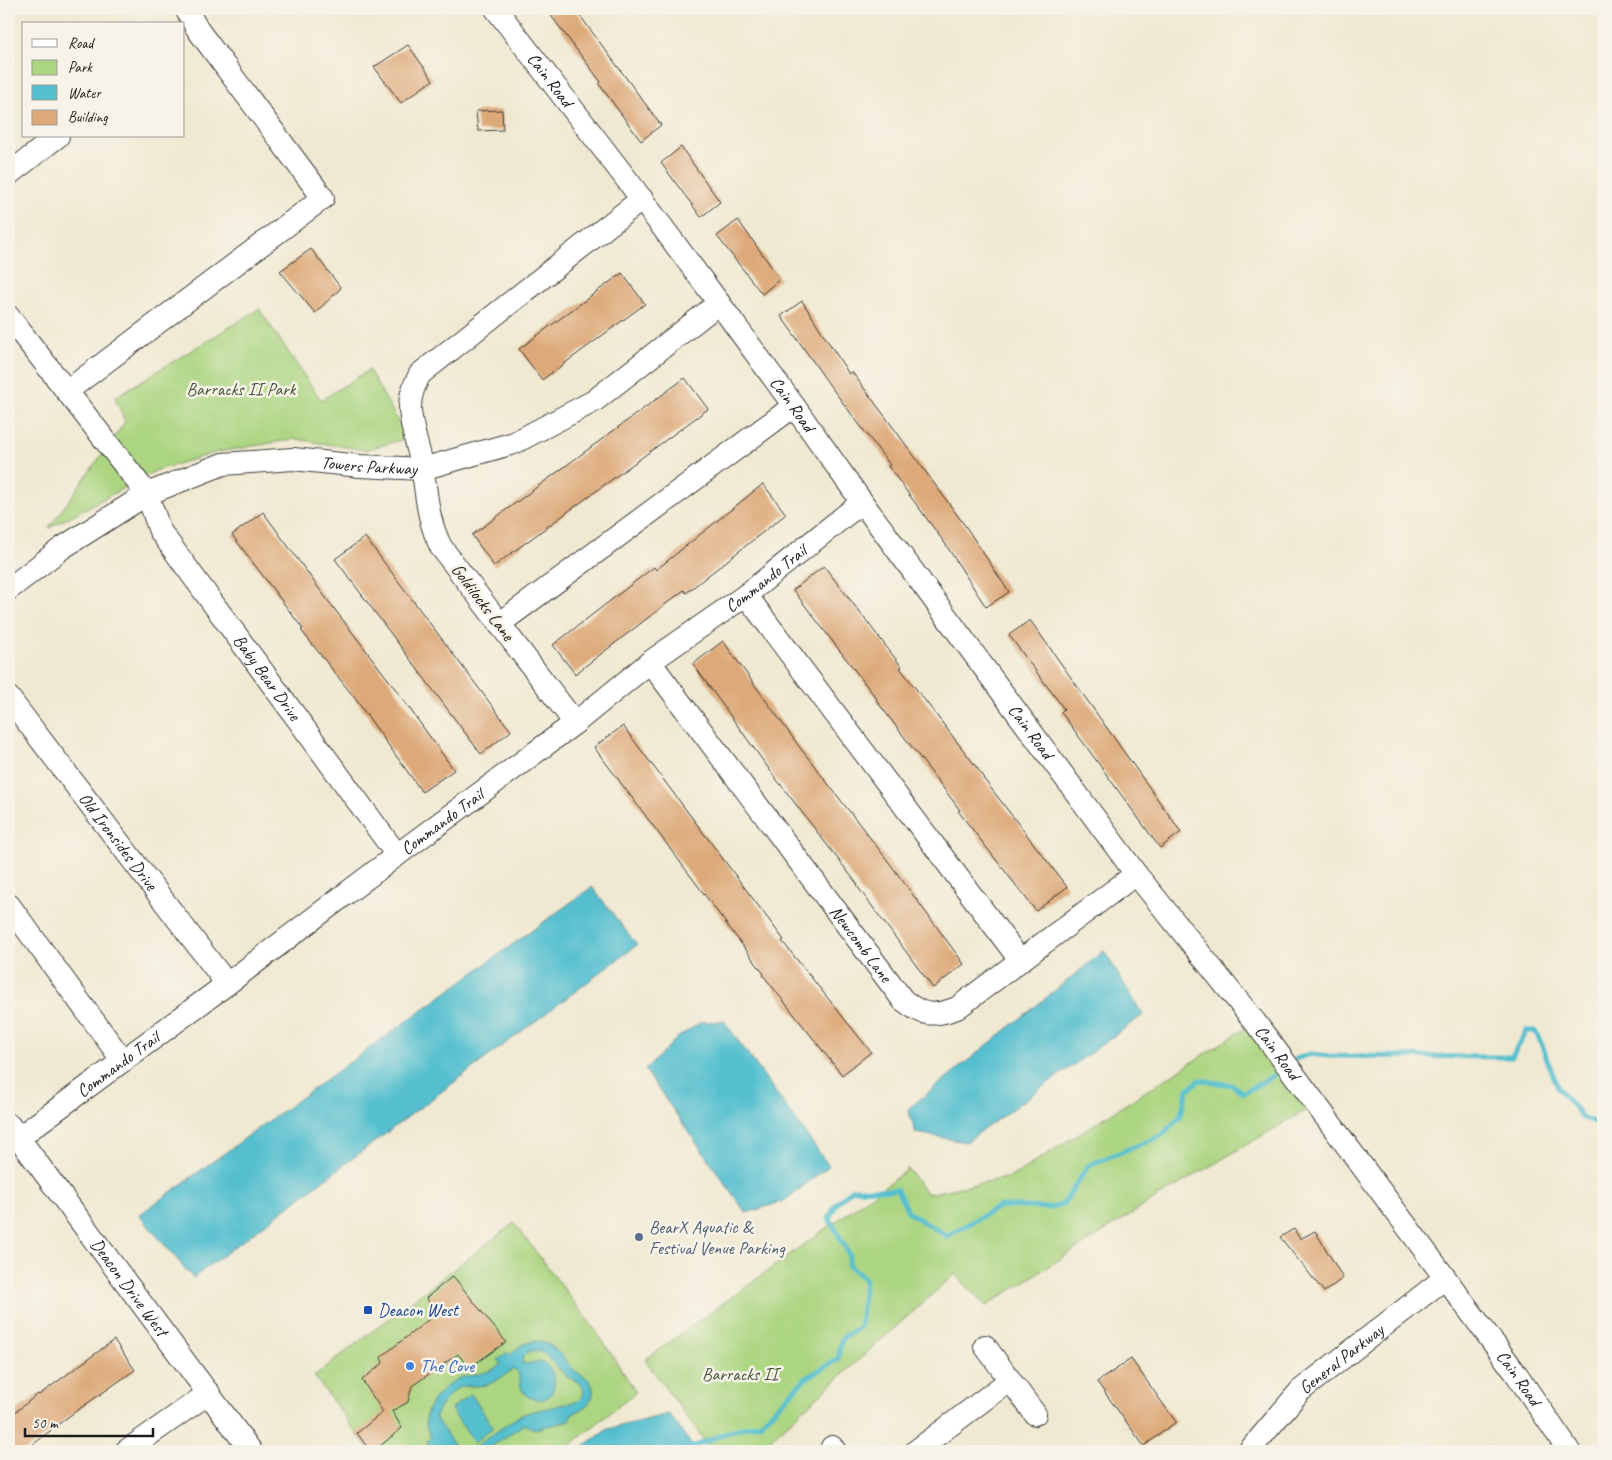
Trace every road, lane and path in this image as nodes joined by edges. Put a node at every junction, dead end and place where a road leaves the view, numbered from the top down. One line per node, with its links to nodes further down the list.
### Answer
1 (186, 9): 3 (street)
2 (496, 9): 6 (street, Cain Road)
3 (191, 36): 9 (street)
4 (55, 138): 5 (street)
5 (9, 174)
6 (642, 199): 7 (street, Cain Road); 11 (street, Goldilocks Lane)
7 (719, 303): 10 (street, Cain Road); 11 (street, Towers Parkway)
8 (9, 317): 9 (street, Baby Bear Drive)
9 (66, 391): 12 (street, Baby Bear Drive)
10 (794, 406): 13 (street, Cain Road); 16 (street)
11 (422, 468): 12 (street, Towers Parkway); 16 (street, Goldilocks Lane)
12 (147, 494): 14 (street, Towers Parkway); 20 (street, Baby Bear Drive)
13 (862, 502): 15 (street, Commando Trail); 21 (street, Cain Road)
14 (9, 589)
15 (746, 595): 17 (street, Commando Trail); 23 (street)
16 (499, 624): 19 (street, Goldilocks Lane)
17 (650, 662): 19 (street, Commando Trail); 23 (street, Newcomb Lane)
18 (9, 698): 24 (street, Old Ironsides Drive)
19 (575, 723): 20 (street, Commando Trail)
20 (397, 855): 24 (street, Commando Trail)
21 (1136, 874): 23 (street, Newcomb Lane); 27 (street, Cain Road)
22 (9, 905): 25 (street)
23 (1020, 960)
24 (227, 984): 25 (street, Commando Trail)
25 (123, 1061): 26 (street, Commando Trail)
26 (14, 1132): 30 (street, Deacon Drive West)
27 (1444, 1278): 35 (street, General Parkway); 36 (street, Cain Road)
28 (984, 1346): 29 (street)
29 (1010, 1380): 31 (street); 34 (street)
30 (209, 1393): 32 (street); 33 (street, Deacon Drive West)
31 (1035, 1414)
32 (126, 1451)
33 (251, 1451)
34 (916, 1451)
35 (1249, 1451)
36 (1569, 1451)

